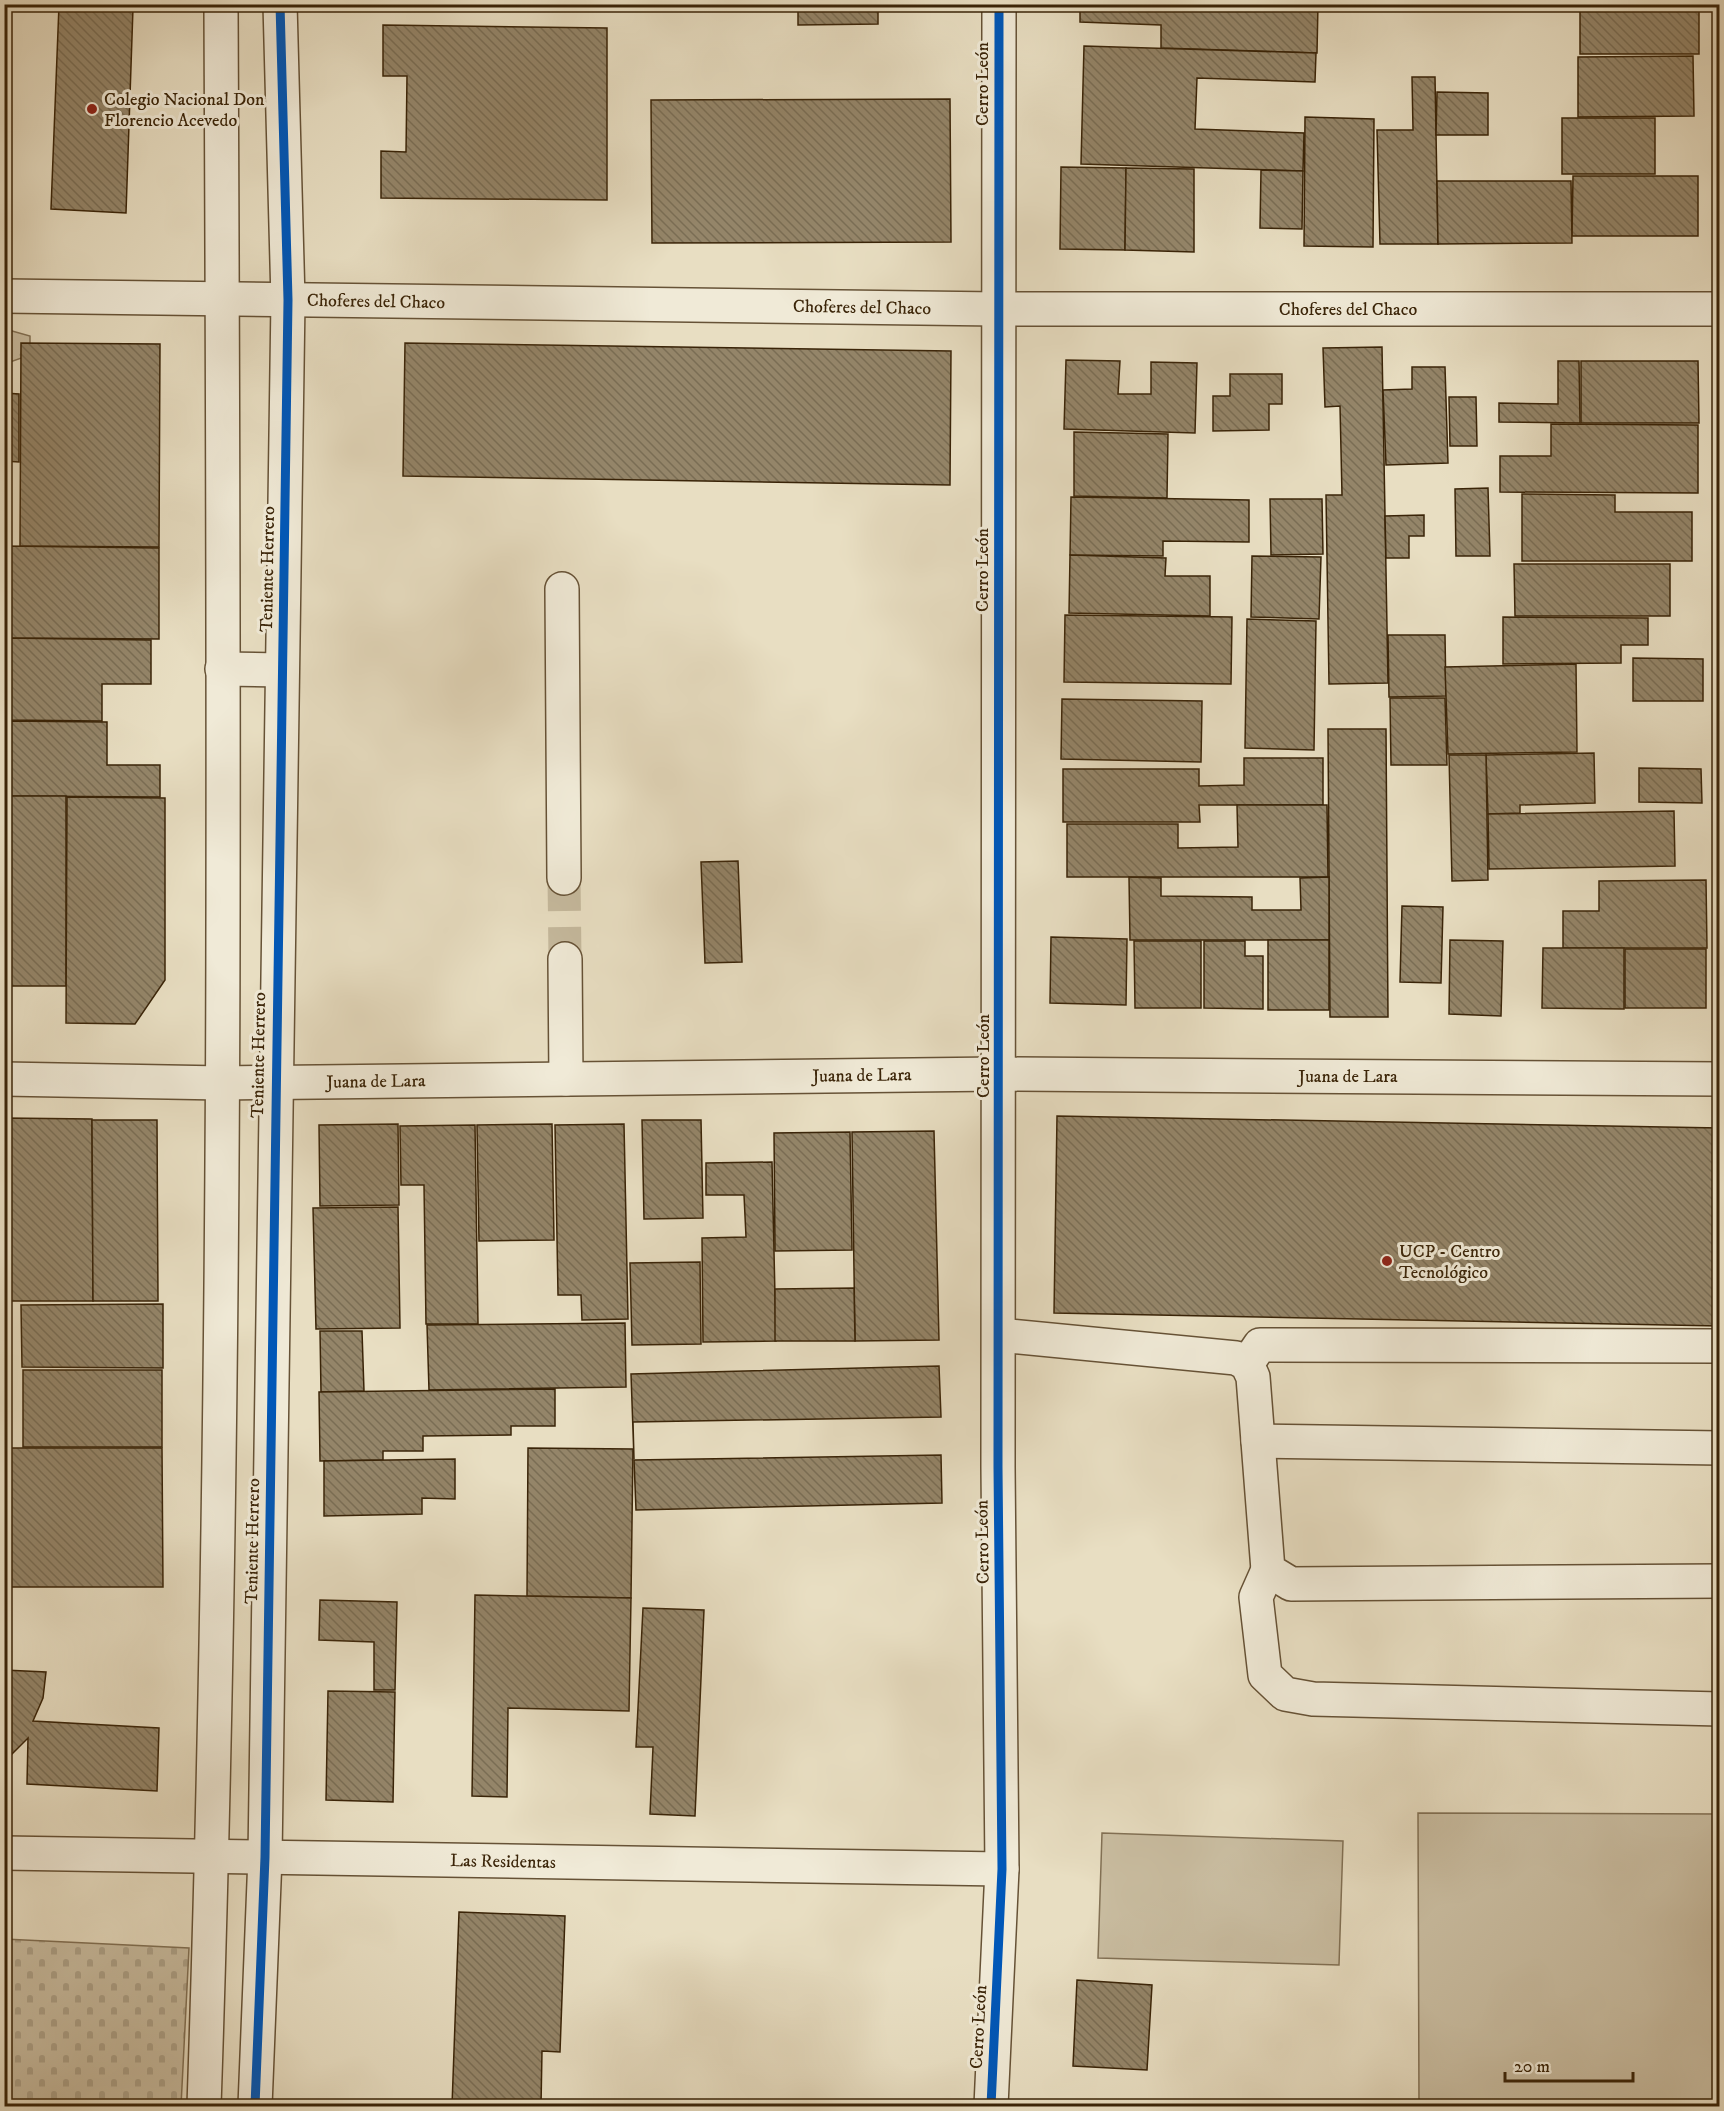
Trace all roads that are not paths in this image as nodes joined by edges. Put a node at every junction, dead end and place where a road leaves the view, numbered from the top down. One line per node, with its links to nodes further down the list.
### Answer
1 (221, 4): 5 (street, Teniente Herrero)
2 (280, 4): 6 (street, Teniente Herrero)
3 (999, 4): 7 (street, Cerro León)
4 (4, 296): 5 (street, Choferes del Chaco)
5 (222, 299): 6 (street, Choferes del Chaco); 10 (street, Teniente Herrero)
6 (288, 300): 7 (street, Choferes del Chaco); 11 (street, Teniente Herrero)
7 (998, 309): 8 (street, Choferes del Chaco); 14 (street, Cerro León)
8 (1719, 309)
9 (562, 589): 12 (street)
10 (222, 669): 11 (street); 19 (street, Teniente Herrero)
11 (282, 670): 18 (street, Teniente Herrero)
12 (564, 878)
13 (565, 959): 16 (street)
14 (999, 1074): 16 (street, Juana de Lara); 17 (street, Juana de Lara); 20 (street, Cerro León)
15 (4, 1079): 19 (street, Juana de Lara)
16 (566, 1079): 18 (street, Juana de Lara)
17 (1719, 1079)
18 (274, 1082): 19 (street, Juana de Lara); 25 (street, Teniente Herrero)
19 (222, 1083): 26 (street, Teniente Herrero)
20 (999, 1335): 22 (street); 33 (street, Cerro León)
21 (1719, 1346): 22 (street)
22 (1247, 1364): 23 (street)
23 (1258, 1441): 24 (street); 27 (street)
24 (1719, 1448)
25 (269, 1465): 26 (street, Teniente Herrero); 32 (street, Teniente Herrero)
26 (218, 1470): 31 (street, Teniente Herrero)
27 (1268, 1570): 28 (street); 29 (street)
28 (1719, 1581)
29 (1719, 1709)
30 (4, 1853): 31 (street, Las Residentas)
31 (213, 1857): 32 (street, Las Residentas); 34 (street, Teniente Herrero)
32 (265, 1857): 33 (street, Las Residentas); 35 (street, Teniente Herrero)
33 (1002, 1869): 36 (street, Cerro León)
34 (204, 2106)
35 (255, 2106)
36 (991, 2106)

